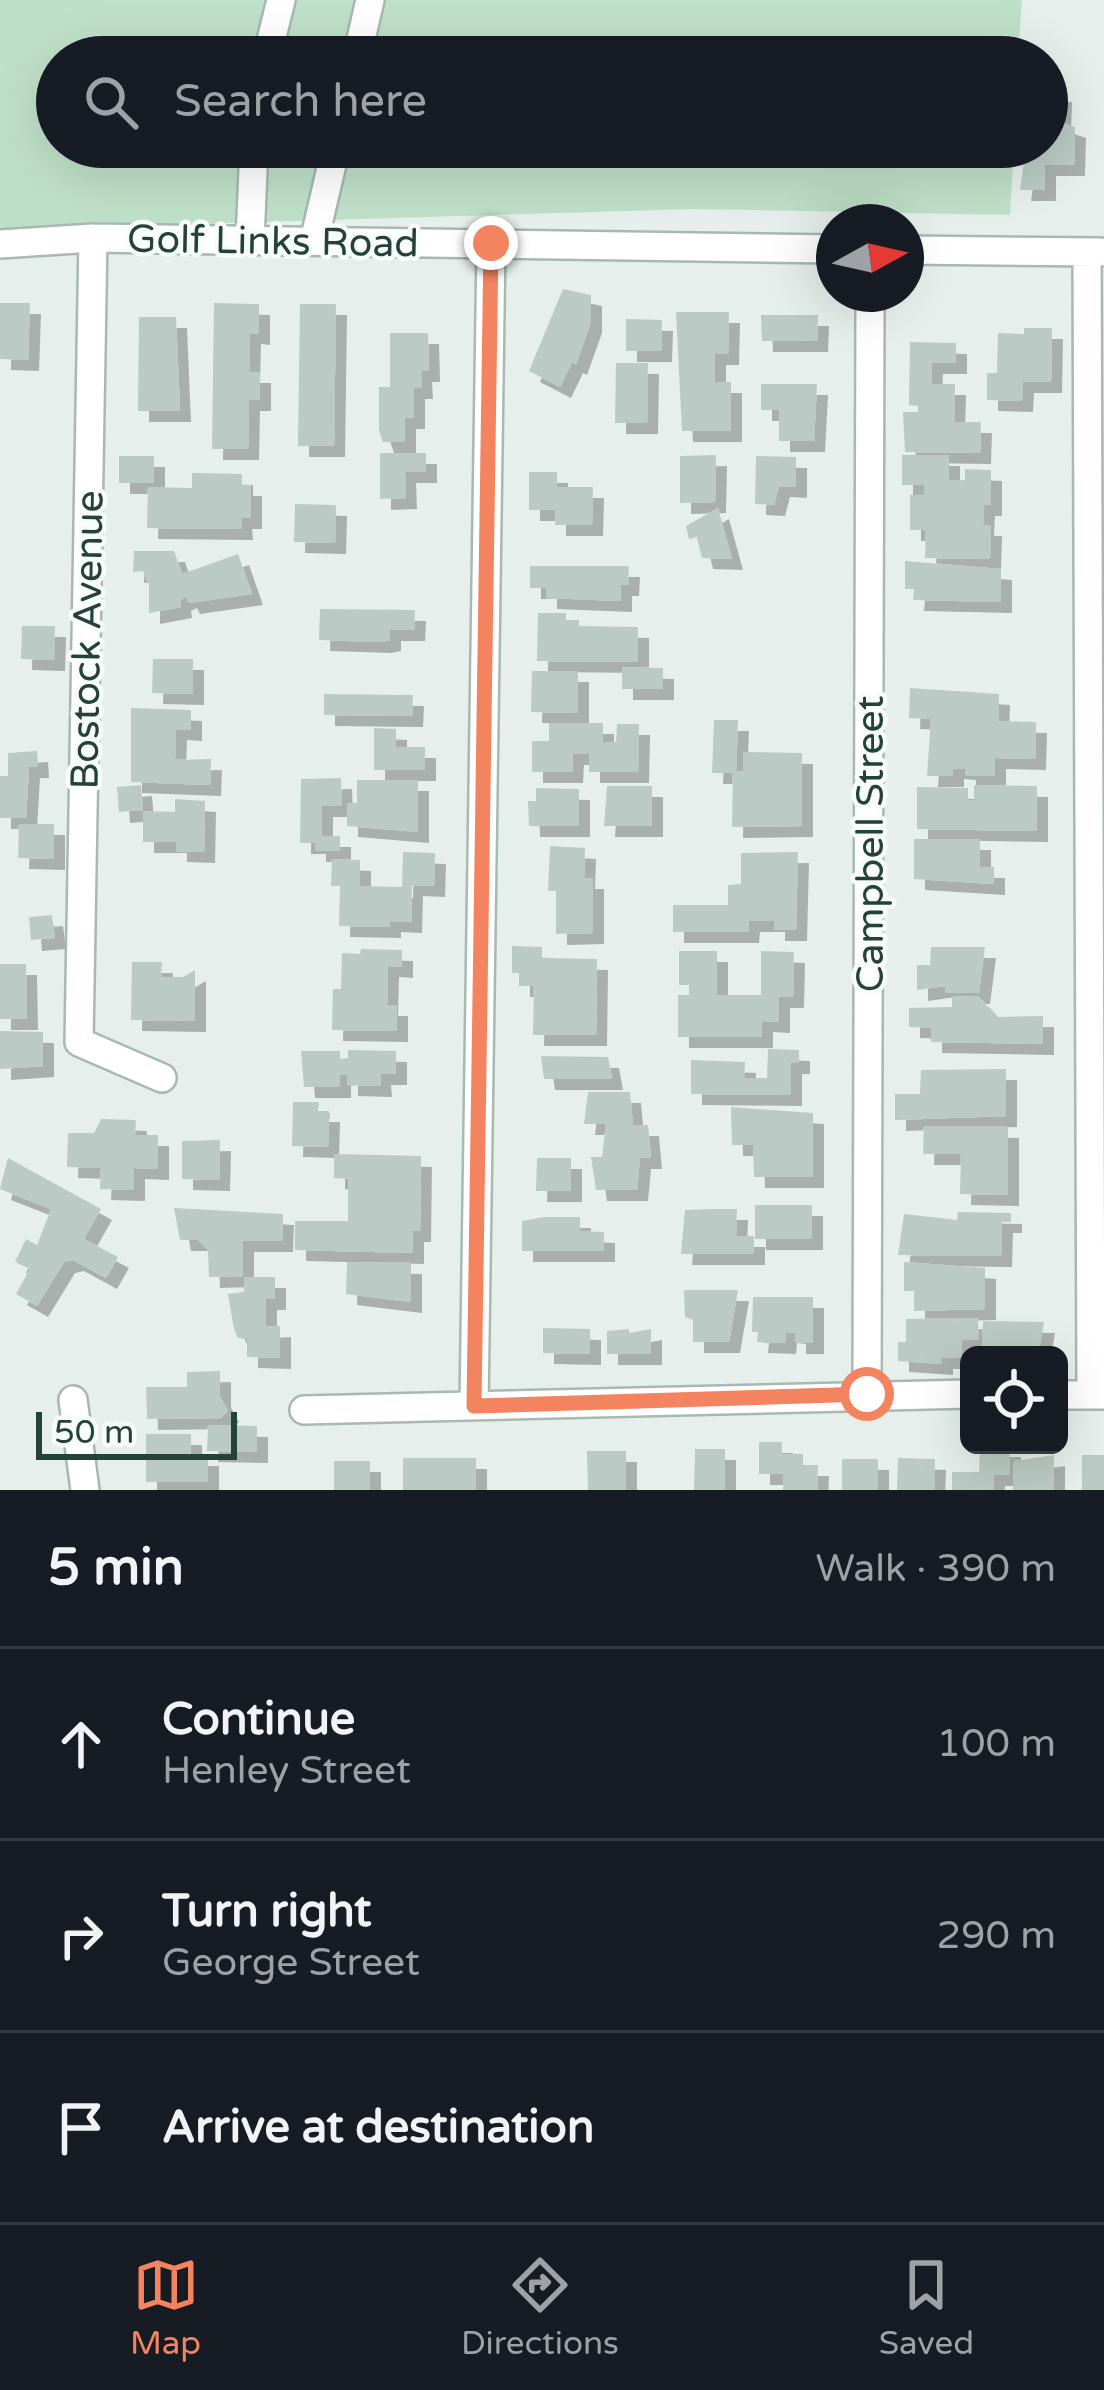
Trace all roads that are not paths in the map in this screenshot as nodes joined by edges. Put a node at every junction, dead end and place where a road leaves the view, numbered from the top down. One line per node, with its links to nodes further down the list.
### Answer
1 (281, 0): 3 (street)
2 (370, 0): 4 (street)
3 (272, 36)
4 (362, 36)
5 (253, 168): 8 (street)
6 (331, 168): 9 (street)
7 (93, 238): 8 (street, Golf Links Road); 11 (street, Golf Links Road); 16 (street, Bostock Avenue)
8 (250, 240): 9 (street, Golf Links Road)
9 (314, 241): 10 (street, Golf Links Road)
10 (491, 243): 12 (street, Golf Links Road); 21 (street)
11 (0, 244)
12 (816, 249)
13 (924, 250): 14 (street)
14 (1095, 252): 19 (street)
15 (870, 312): 17 (street, Campbell Street)
16 (162, 1078)
17 (867, 1394): 18 (street); 21 (street)
18 (960, 1394)
19 (1098, 1395)
20 (73, 1400): 23 (street)
21 (474, 1406): 22 (street)
22 (304, 1410)
23 (85, 1490)

